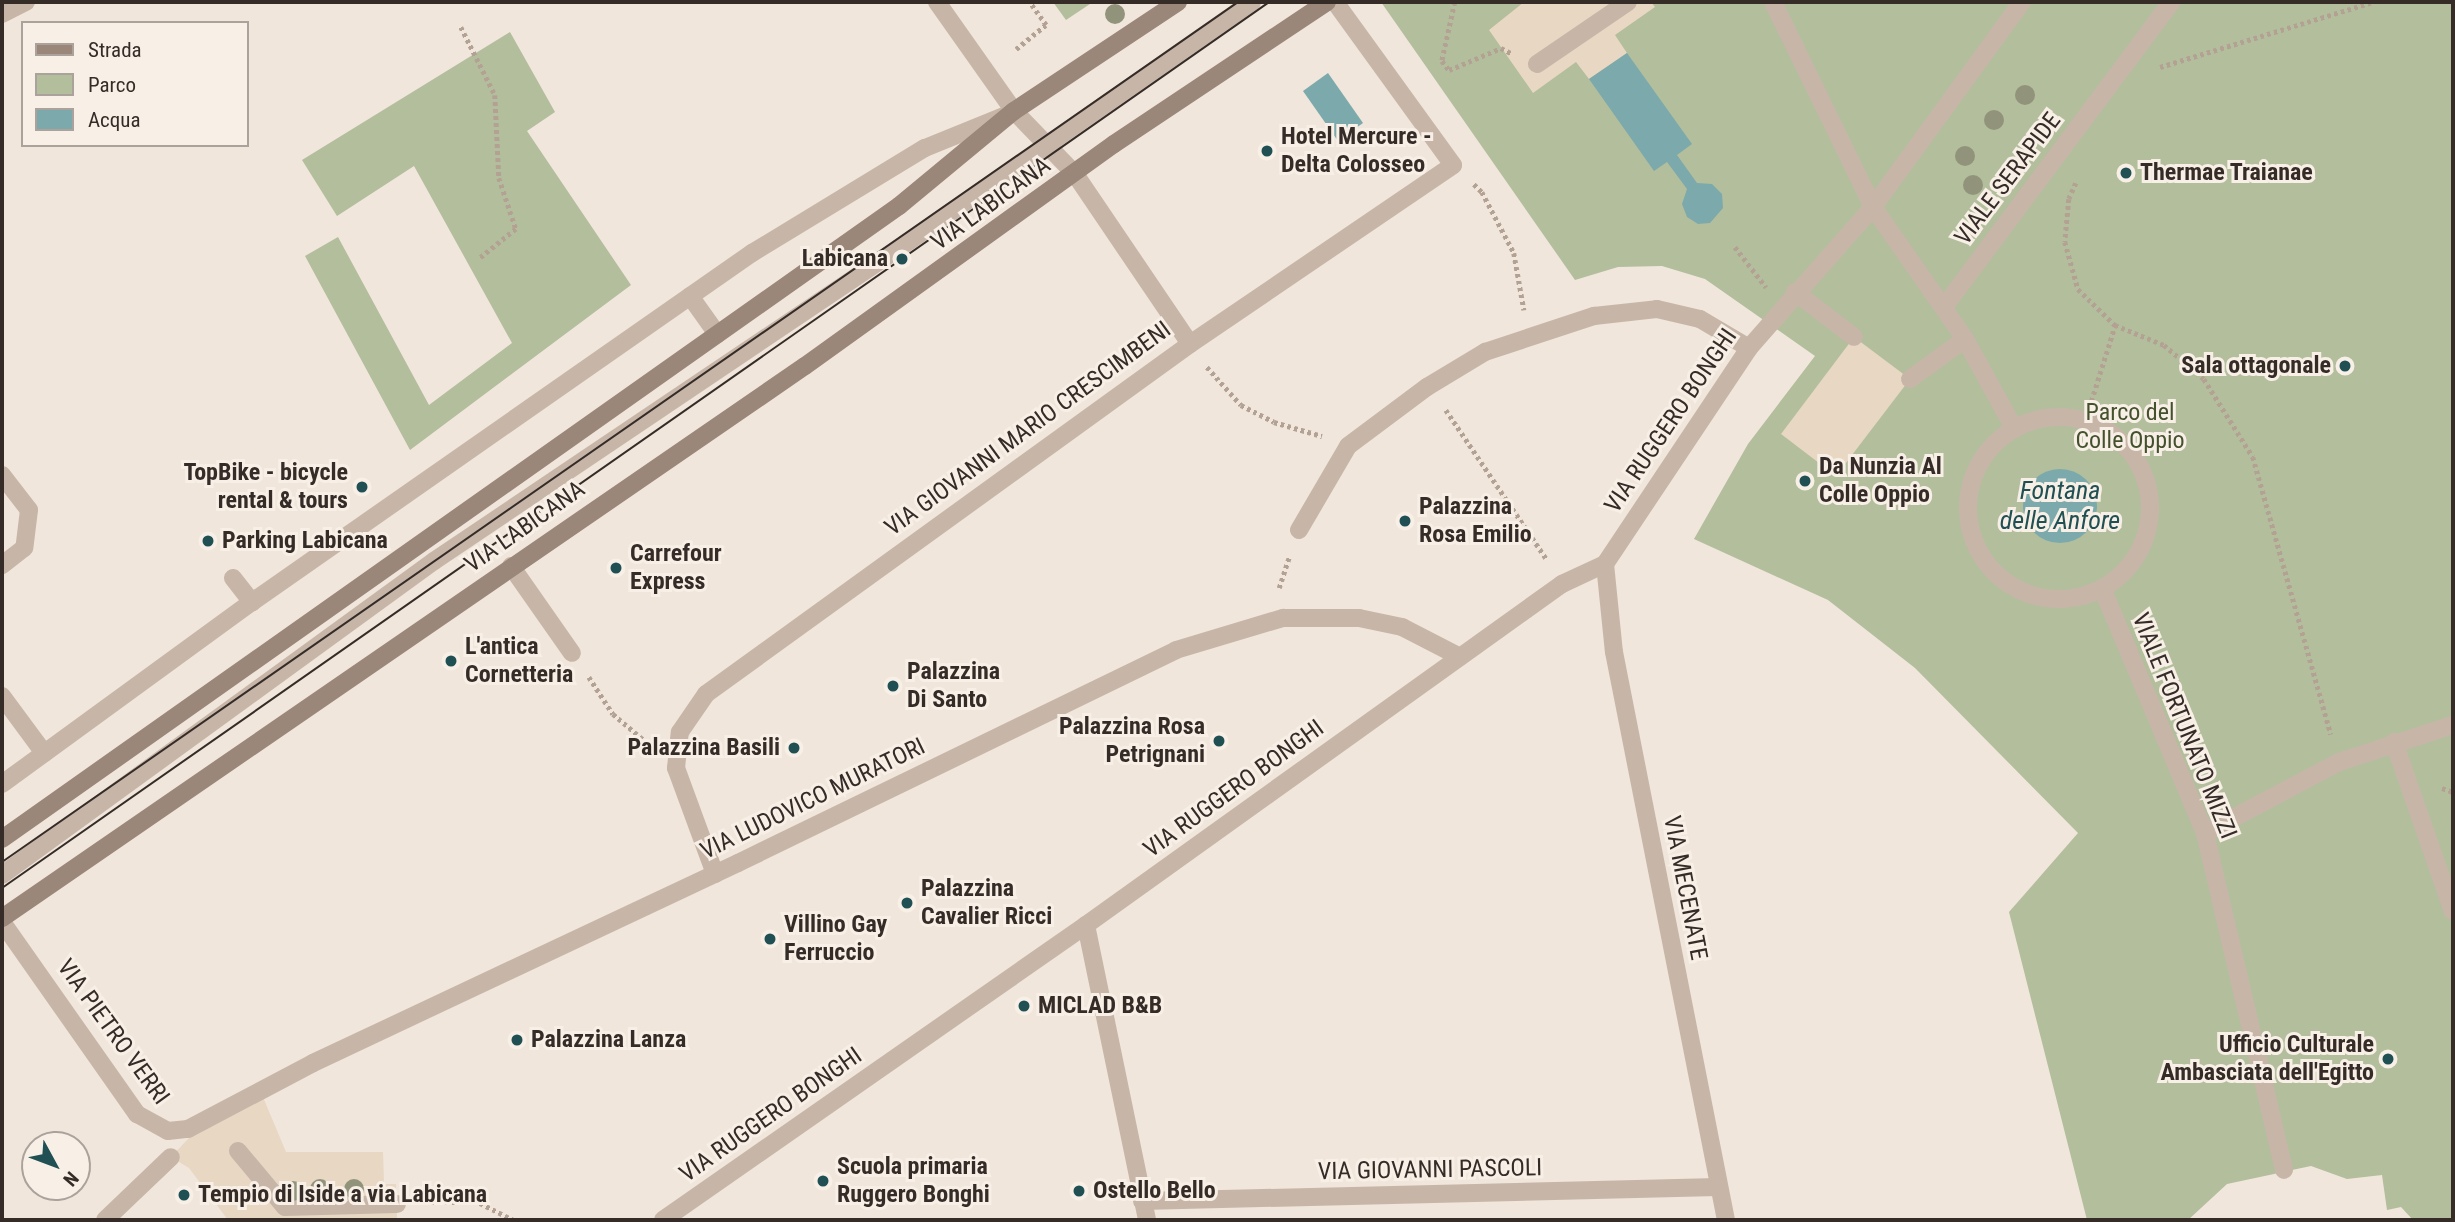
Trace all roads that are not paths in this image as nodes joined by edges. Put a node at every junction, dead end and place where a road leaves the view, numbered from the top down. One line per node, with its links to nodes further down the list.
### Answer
1 (26, 2): 11 (street)
2 (937, 2): 13 (street)
3 (1178, 2): 13 (main road, VIA LABICANA)
4 (1252, 2): 14 (street, VIA LABICANA)
5 (1327, 2): 16 (main road, VIA LABICANA)
6 (1335, 2): 24 (street, VIA GIOVANNI MARIO CRESCIMBENI)
7 (1628, 2): 12 (street)
8 (1773, 2): 17 (street)
9 (2022, 2): 17 (street, VIA RUGGERO BONGHI)
10 (2171, 2): 20 (street, VIALE SERAPIDE)
11 (2, 14)
12 (1537, 64)
13 (1014, 111): 14 (street, VIA LABICANA); 19 (street, VIA LABICANA); 21 (main road, VIA LABICANA)
14 (1045, 142): 15 (street, VIA LABICANA); 16 (street, VIA LABICANA); 46 (street, VIA LABICANA)
15 (995, 171)
16 (1075, 174): 24 (street); 32 (main road, VIA LABICANA)
17 (1873, 207): 18 (street, VIA RUGGERO BONGHI); 20 (street)
18 (1795, 292): 22 (street); 25 (street, VIA RUGGERO BONGHI)
19 (690, 296): 21 (street); 35 (street, VIA LABICANA)
20 (1944, 307): 23 (street)
21 (717, 334): 44 (main road, VIA LABICANA)
22 (1854, 337)
23 (1965, 340): 26 (street); 27 (street)
24 (1190, 344): 45 (street, VIA GIOVANNI MARIO CRESCIMBENI)
25 (1749, 348): 29 (street); 30 (street, VIA RUGGERO BONGHI)
26 (1910, 379)
27 (2014, 428): 34 (street); 34 (street)
28 (2, 475): 31 (street)
29 (1299, 530)
30 (1605, 564): 37 (street, VIA RUGGERO BONGHI); 54 (street, VIA MECENATE)
31 (2, 565)
32 (511, 566): 36 (street); 48 (main road, VIA LABICANA)
33 (233, 578): 35 (street)
34 (2102, 588): 43 (street, VIALE FORTUNATO MIZZI)
35 (252, 602): 41 (street, VIA LABICANA)
36 (572, 653)
37 (1460, 657): 45 (street, VIA LUDOVICO MURATORI); 49 (street, VIA RUGGERO BONGHI)
38 (2, 696): 41 (street)
39 (2453, 725): 40 (street)
40 (2394, 742): 43 (street); 47 (street)
41 (44, 753): 42 (street, VIA LABICANA)
42 (2, 784)
43 (2205, 833): 53 (street, VIALE FORTUNATO MIZZI)
44 (2, 839)
45 (715, 874): 50 (street, VIA LUDOVICO MURATORI)
46 (2, 875)
47 (2453, 911)
48 (2, 920): 50 (street, VIA PIETRO VERRI)
49 (1086, 925): 55 (street); 58 (street, VIA RUGGERO BONGHI)
50 (205, 1121)
51 (238, 1151): 56 (street)
52 (172, 1157): 57 (street)
53 (2284, 1170)
54 (1718, 1187): 55 (street, VIA GIOVANNI PASCOLI); 60 (street, VIA MECENATE)
55 (1142, 1201): 59 (street)
56 (397, 1204)
57 (105, 1220)
58 (663, 1220)
59 (1147, 1220)
60 (1726, 1220)

